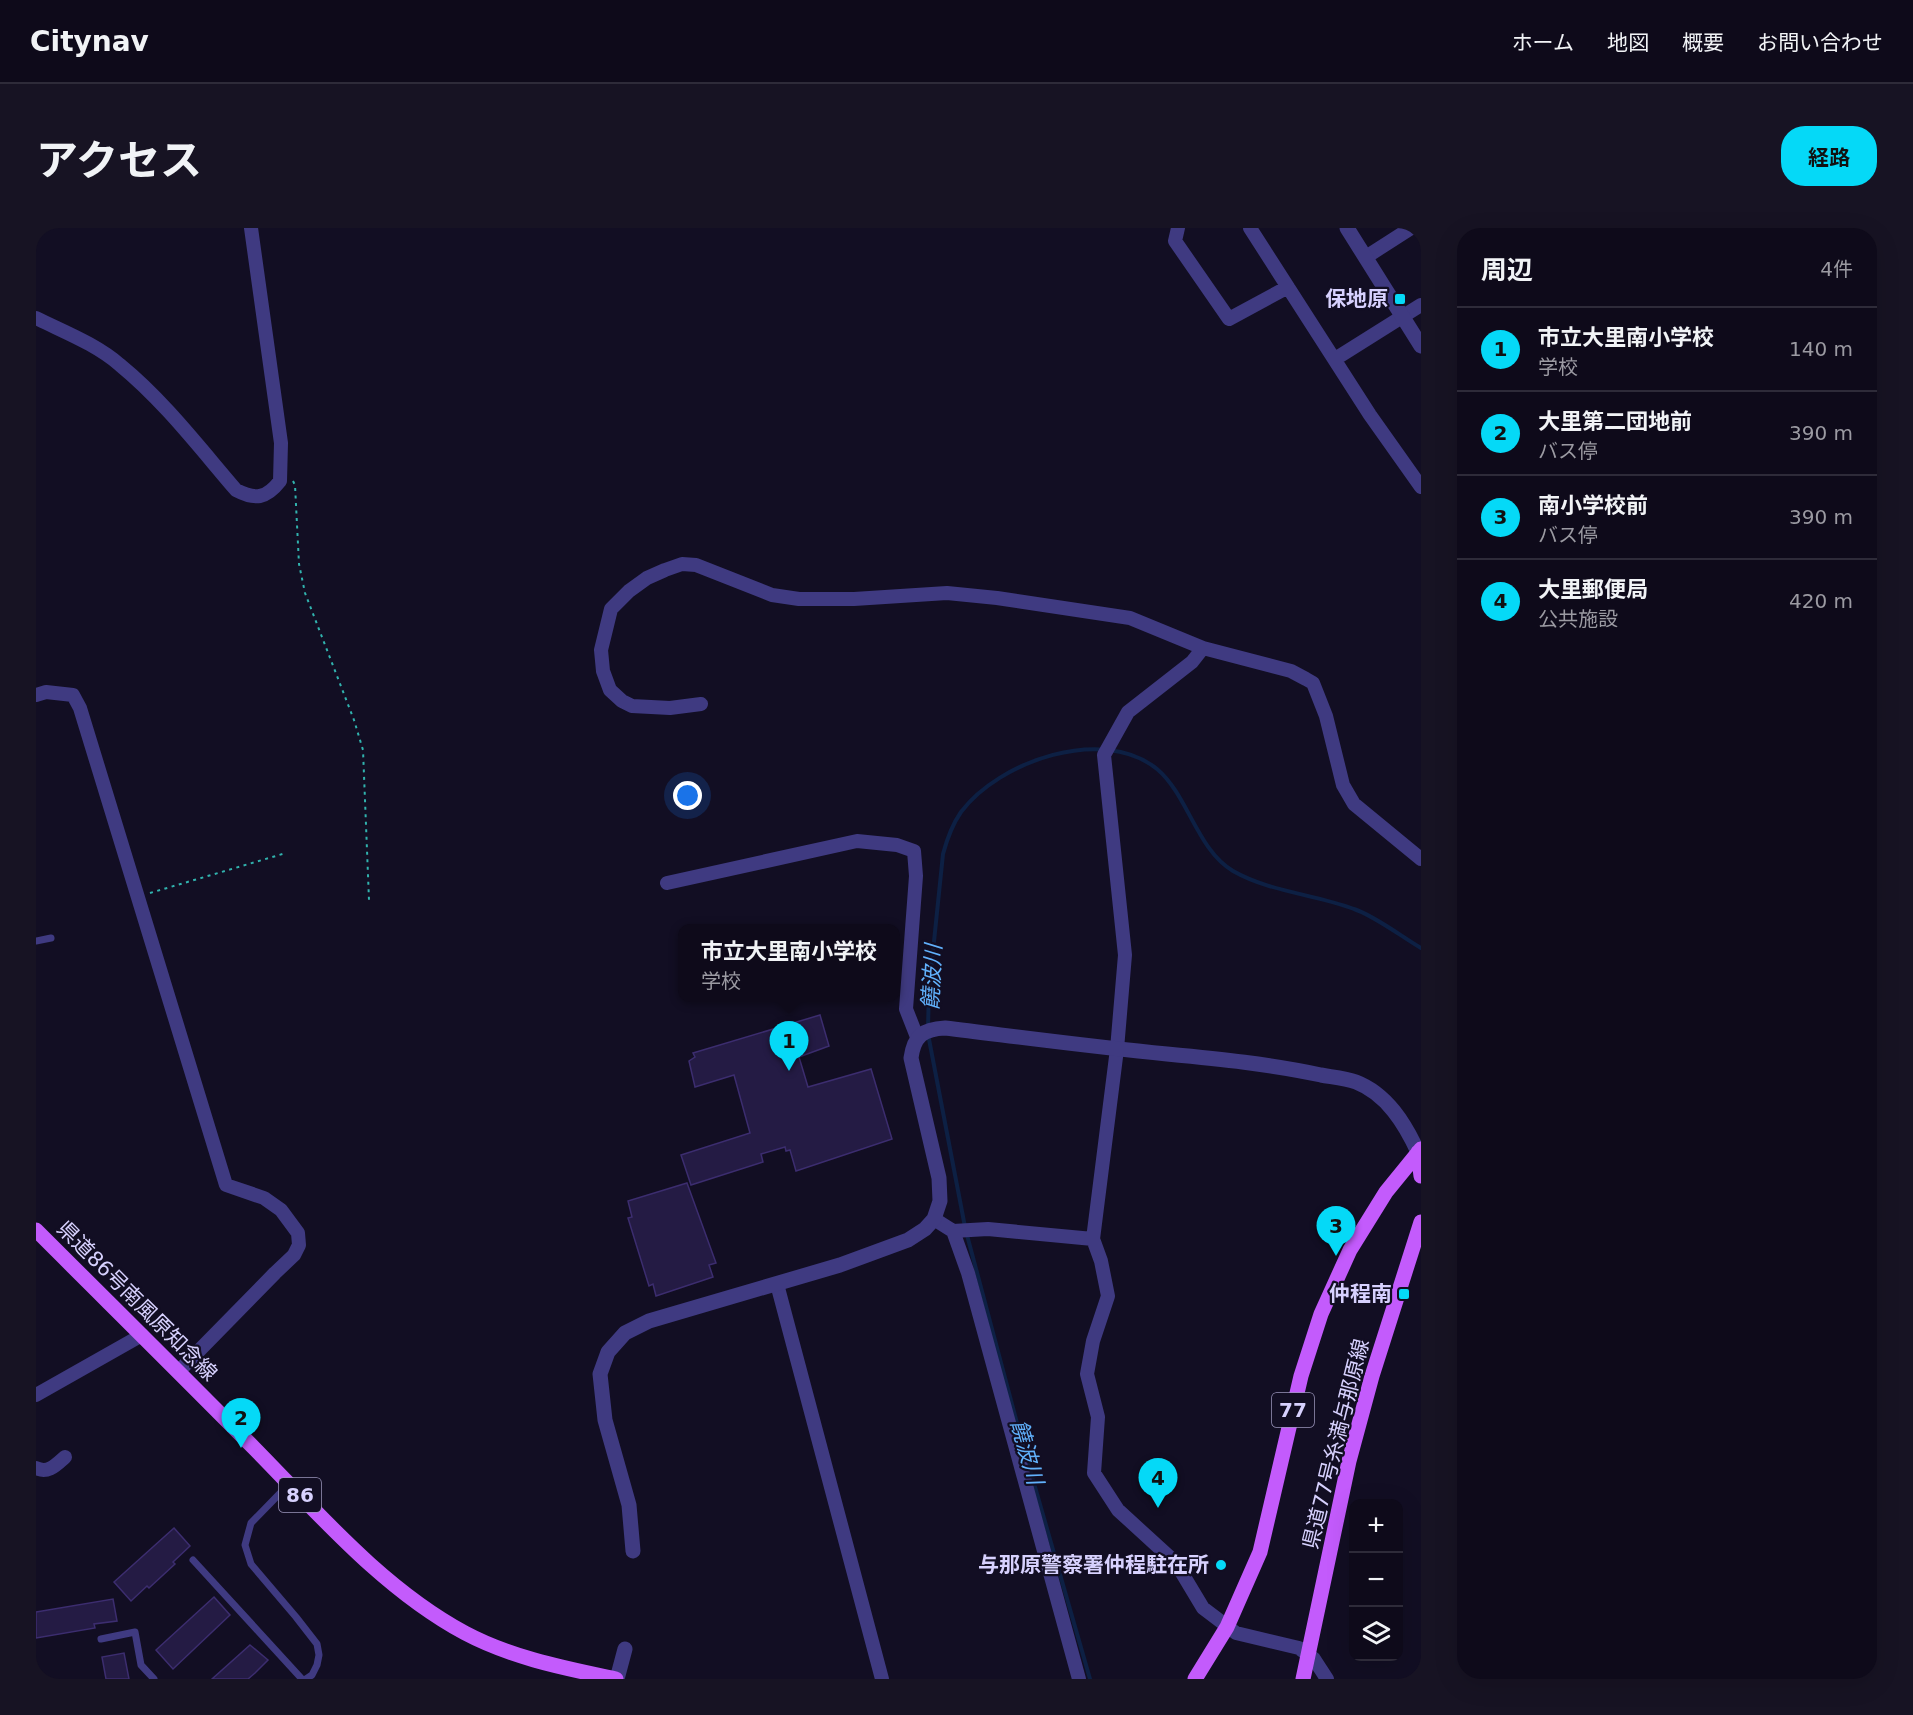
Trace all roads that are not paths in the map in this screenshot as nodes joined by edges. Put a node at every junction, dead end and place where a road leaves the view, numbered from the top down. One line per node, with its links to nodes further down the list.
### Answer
1 (251, 228): 10 (street)
2 (1178, 228): 7 (street)
3 (1250, 228): 7 (street)
4 (1347, 228): 6 (street)
5 (1411, 228): 6 (street)
6 (1366, 257): 9 (street)
7 (1288, 287): 12 (street)
8 (1421, 305): 9 (street)
9 (1404, 316): 11 (street); 12 (street)
10 (36, 318)
11 (1421, 346)
12 (1335, 359): 13 (street)
13 (1421, 487)
14 (1203, 648): 16 (street); 17 (street); 22 (street)
15 (36, 695): 32 (street)
16 (701, 704)
17 (1421, 859)
18 (667, 883): 21 (street)
19 (51, 938): 20 (lane)
20 (36, 941)
21 (917, 1037): 22 (street); 25 (street)
22 (1117, 1049): 23 (street); 29 (street)
23 (1419, 1151): 24 (main road); 39 (main road, 77)
24 (1421, 1176)
25 (934, 1219): 28 (street); 30 (street)
26 (1421, 1221): 42 (main road, 県道77号糸満与那原線)
27 (36, 1230): 31 (main road, 県道86号南風原知念線 / 86)
28 (958, 1232): 29 (street); 47 (street)
29 (1093, 1239): 39 (street)
30 (777, 1284): 37 (street); 46 (street)
31 (142, 1335): 32 (main road, 県道86号南風原知念線 / 86); 33 (street)
32 (179, 1371): 36 (main road, 県道86号南風原知念線 / 86)
33 (36, 1395)
34 (65, 1457): 35 (street)
35 (36, 1468)
36 (289, 1484): 44 (lane); 45 (main road, 県道86号南風原知念線 / 86)
37 (633, 1551)
38 (193, 1560): 44 (lane)
39 (1227, 1627): 42 (street); 48 (main road, 77)
40 (101, 1639): 43 (lane)
41 (625, 1649): 45 (street)
42 (1309, 1654): 49 (main road, 県道77号糸満与那原線); 50 (street)
43 (154, 1679)
44 (304, 1679)
45 (616, 1679)
46 (882, 1679)
47 (1079, 1679)
48 (1195, 1679)
49 (1303, 1679)
50 (1327, 1679)

